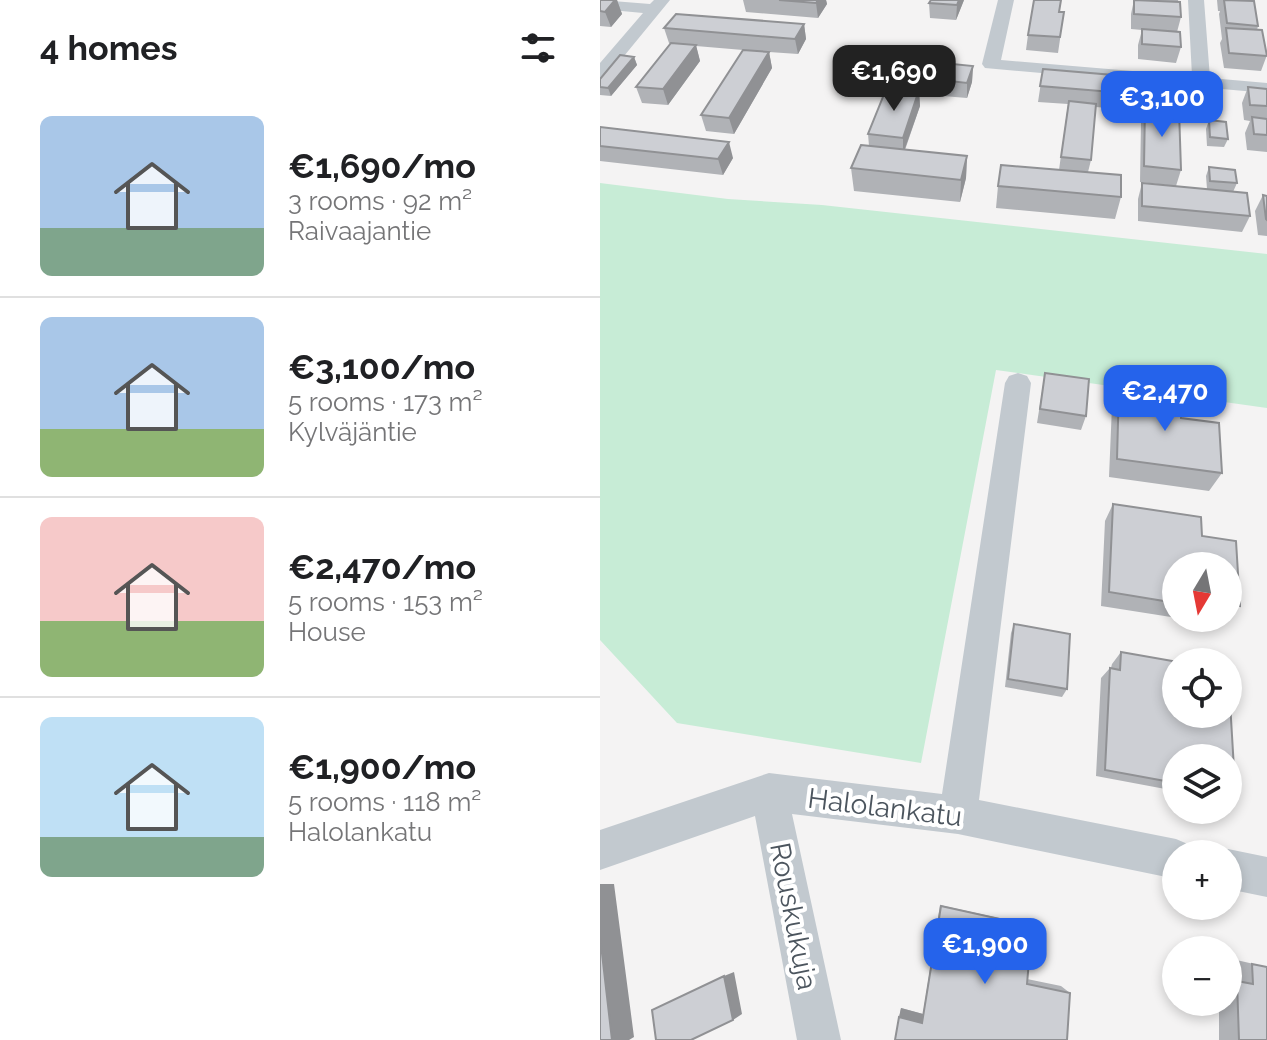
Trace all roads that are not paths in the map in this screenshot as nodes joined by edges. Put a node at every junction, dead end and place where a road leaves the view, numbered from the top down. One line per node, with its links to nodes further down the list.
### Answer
1 (1006, 0): 6 (street)
2 (1196, 0): 6 (street)
3 (600, 4): 4 (street)
4 (659, 4): 5 (street)
5 (600, 74)
6 (1201, 81): 7 (street)
7 (1267, 88)
8 (1018, 383): 10 (street)
9 (769, 792): 10 (street, Halolankatu); 11 (street, Halolankatu); 15 (street, Rouskukuja)
10 (958, 815): 12 (street, Halolankatu)
11 (600, 850)
12 (1162, 856)
13 (1242, 872): 14 (street)
14 (1267, 877)
15 (819, 1040)

